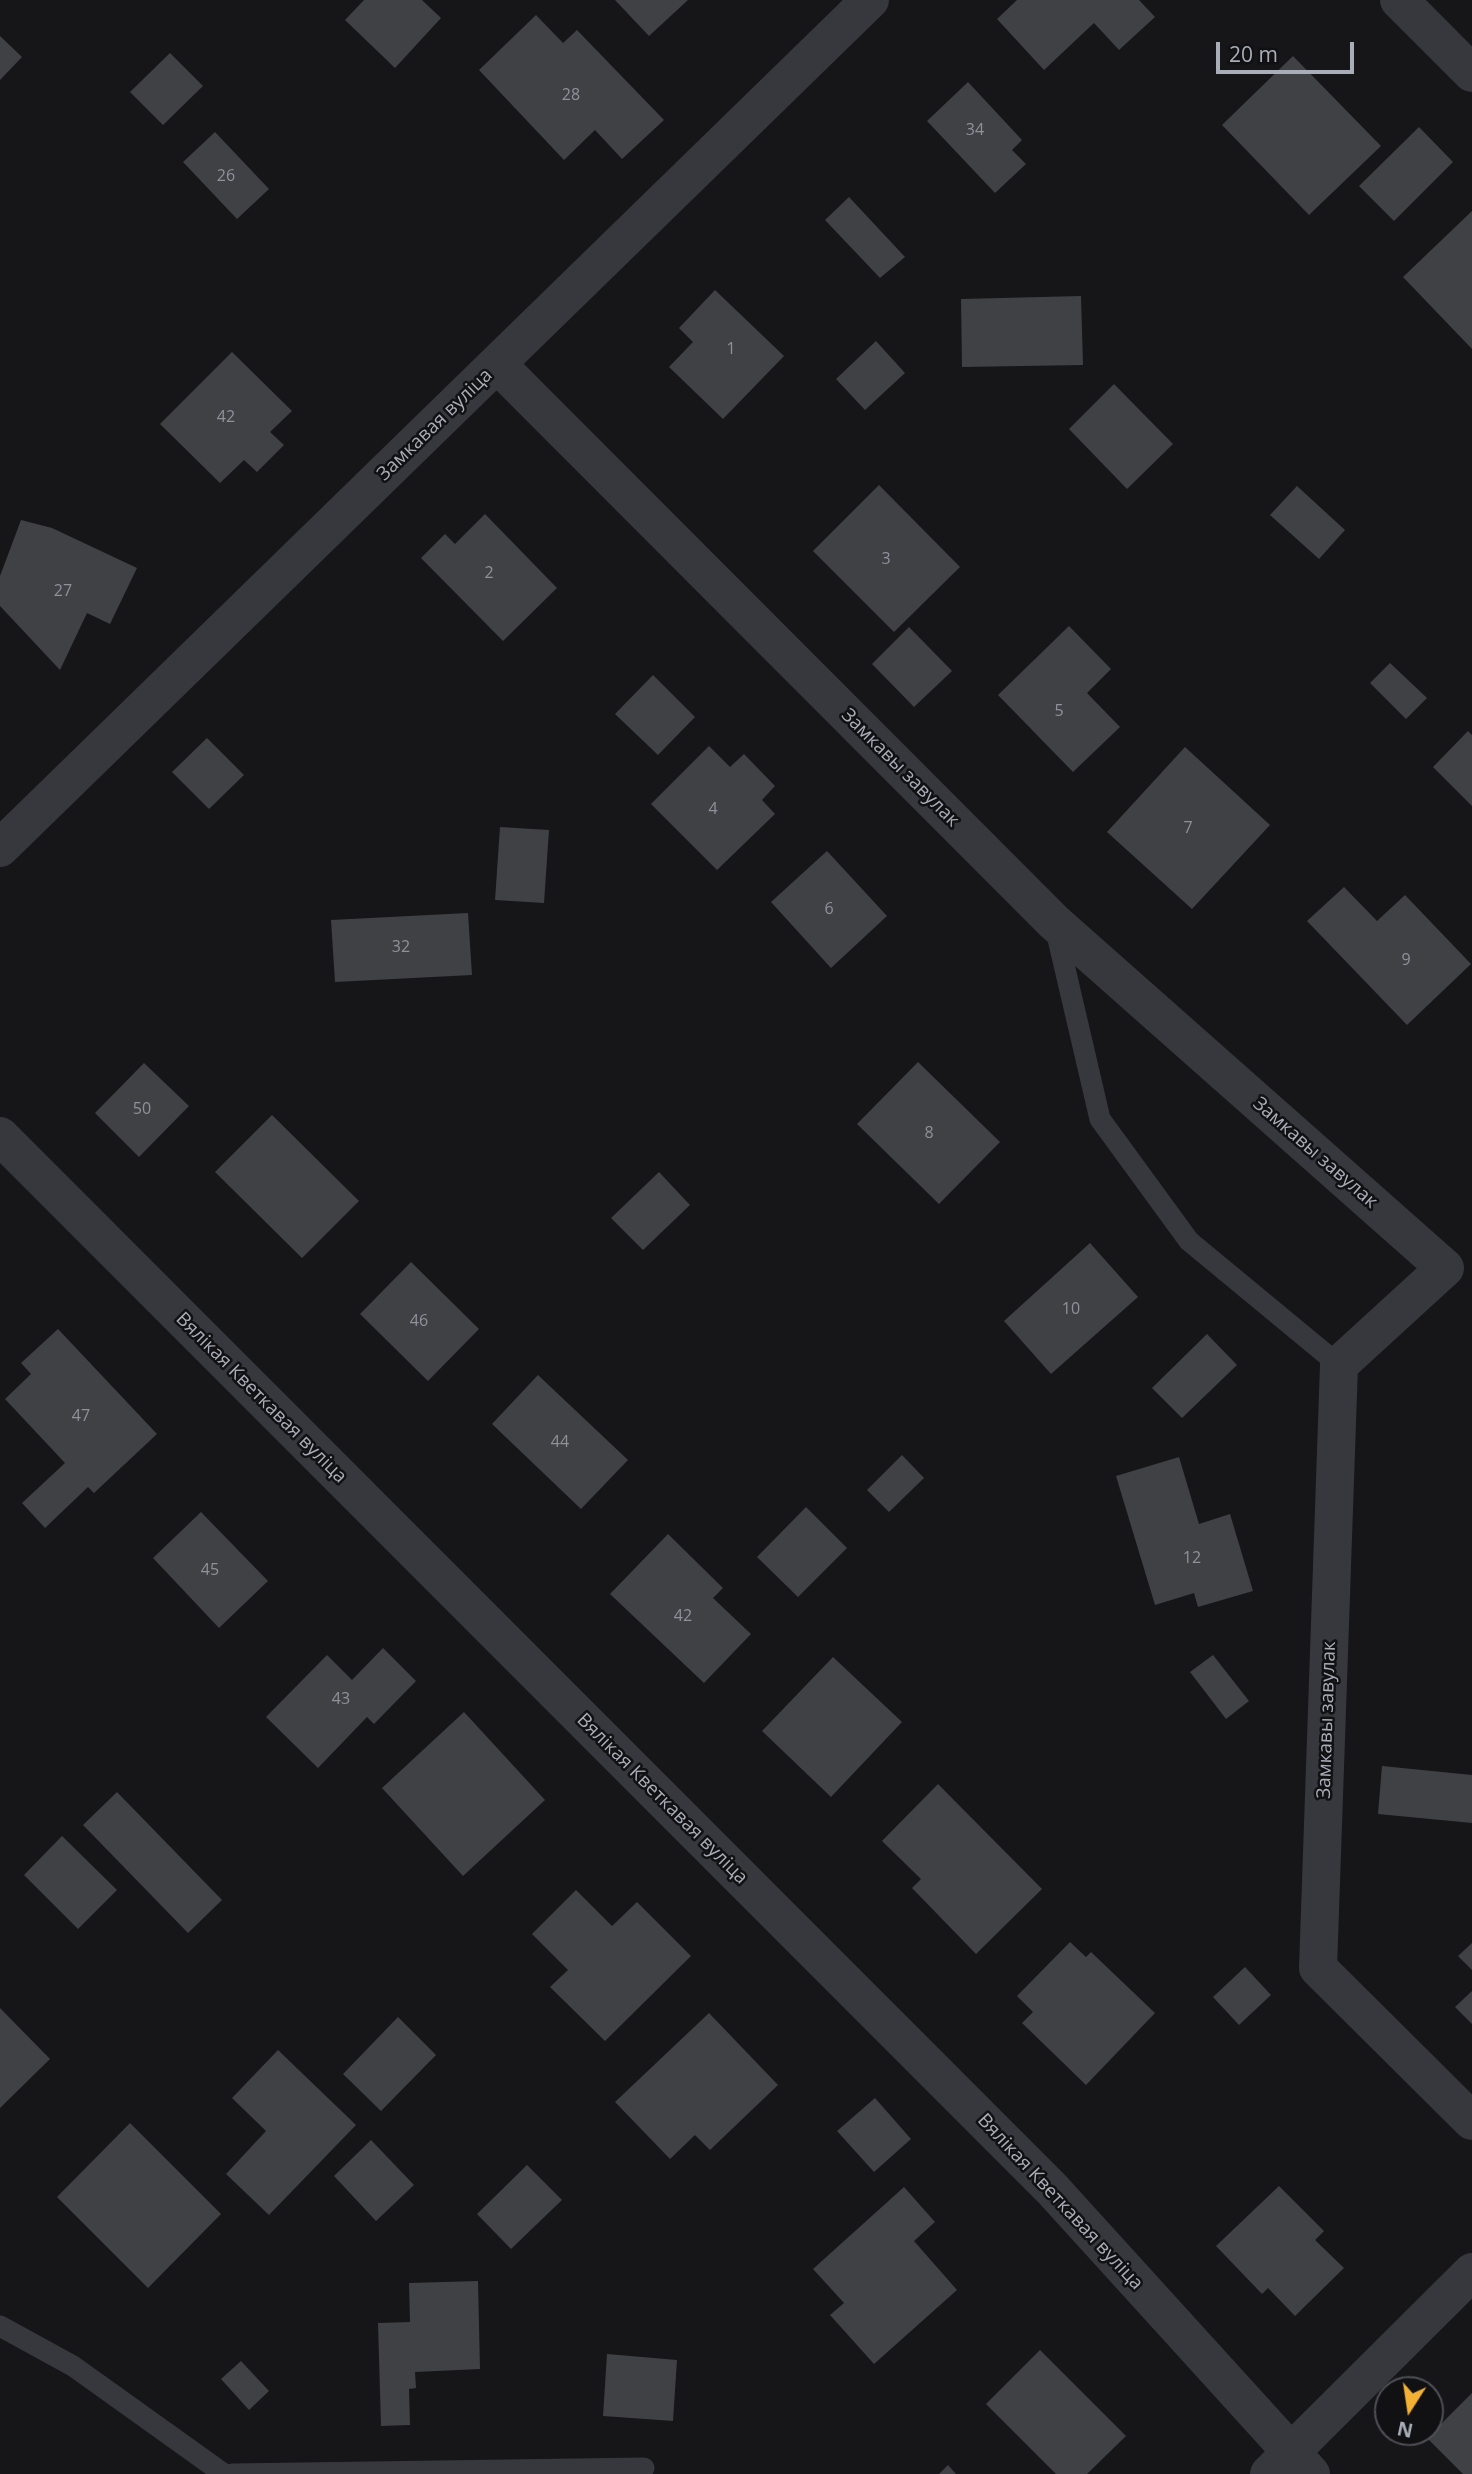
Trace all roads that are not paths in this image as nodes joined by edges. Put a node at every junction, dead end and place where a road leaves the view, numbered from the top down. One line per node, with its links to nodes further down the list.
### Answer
1 (870, 0): 4 (street, Замкавая вуліца)
2 (1399, 0): 3 (street)
3 (1472, 73)
4 (497, 364): 5 (street, Замкавая вуліца); 6 (street, Замкавы завулак)
5 (0, 848)
6 (1054, 922): 8 (lane); 8 (street, Замкавы завулак)
7 (0, 1136): 12 (street, Вялікая Кветкавая вуліца)
8 (1339, 1365): 9 (street, Замкавы завулак)
9 (1472, 2121)
10 (1472, 2272): 12 (street)
11 (0, 2326): 14 (lane)
12 (1290, 2467)
13 (644, 2468): 15 (lane)
14 (224, 2474)
15 (232, 2474)

